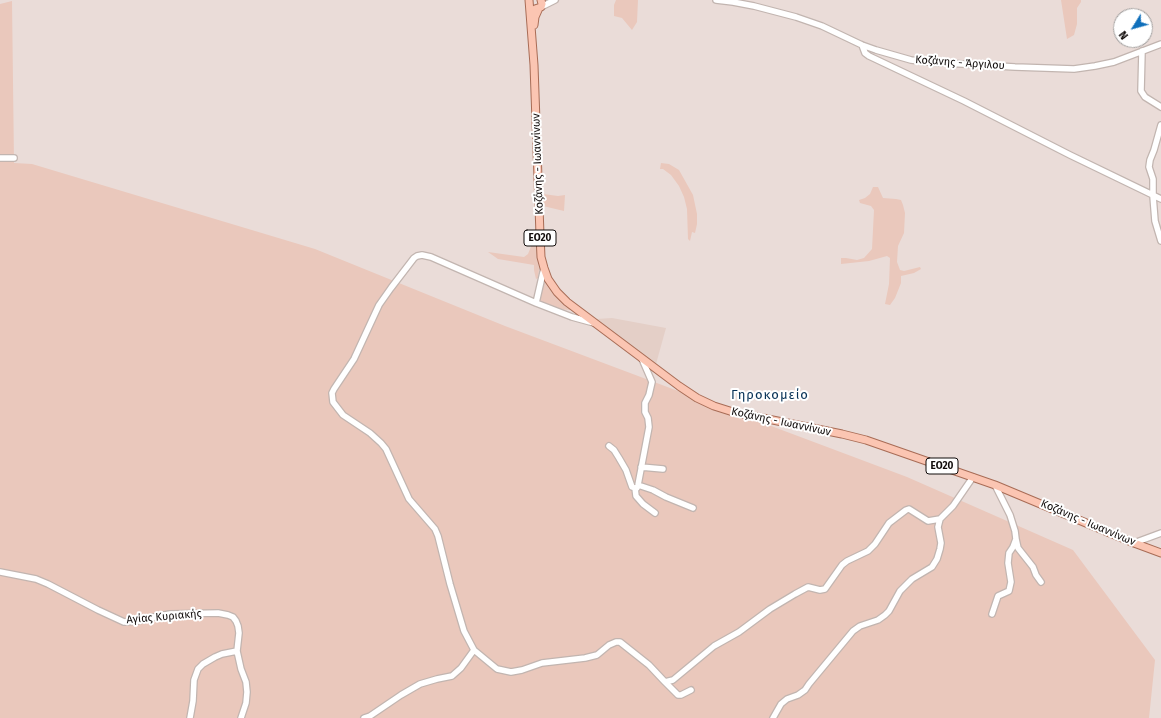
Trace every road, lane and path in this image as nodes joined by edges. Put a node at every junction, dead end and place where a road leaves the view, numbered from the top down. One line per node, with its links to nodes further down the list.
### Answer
1 (555, 0): 4 (street)
2 (716, 0): 7 (street, Κοζάνης - Άργιλου)
3 (530, 2): 4 (main road, ΕΟ20); 5 (main road, Κοζάνης - Ιωαννίνων / ΕΟ20)
4 (540, 5): 5 (main road, Κοζάνης - Ιωαννίνων / ΕΟ20)
5 (533, 37): 16 (main road, Κοζάνης - Ιωαννίνων / ΕΟ20)
6 (1161, 44): 8 (street, Κοζάνης - Άργιλου)
7 (862, 45): 8 (street, Κοζάνης - Άργιλου); 13 (street)
8 (1142, 51): 9 (street)
9 (1161, 107)
10 (1161, 125): 13 (street)
11 (0, 158): 12 (street)
12 (14, 158)
13 (1153, 196): 14 (street); 15 (street)
14 (1161, 199)
15 (1161, 241)
16 (544, 268): 17 (street); 18 (main road, Κοζάνης - Ιωαννίνων / ΕΟ20)
17 (536, 303): 18 (street); 36 (street)
18 (596, 324): 19 (main road, Κοζάνης - Ιωαννίνων / ΕΟ20)
19 (642, 358): 21 (street); 23 (main road, Κοζάνης - Ιωαννίνων / ΕΟ20)
20 (609, 446): 25 (street)
21 (641, 467): 22 (street); 25 (street)
22 (663, 469)
23 (973, 477): 24 (main road, Κοζάνης - Ιωαννίνων / ΕΟ20); 28 (street)
24 (996, 485): 30 (street); 31 (main road, Κοζάνης - Ιωαννίνων / ΕΟ20)
25 (636, 487): 26 (street); 27 (street)
26 (693, 508)
27 (655, 513)
28 (940, 519): 38 (street); 43 (street)
29 (1161, 533): 31 (street)
30 (1016, 539): 34 (street); 35 (street)
31 (1134, 543): 32 (main road, Κοζάνης - Ιωαννίνων / ΕΟ20)
32 (1161, 553)
33 (0, 572): 37 (street, Αγίας Κυριακής)
34 (1041, 582)
35 (992, 614)
36 (474, 650): 38 (street); 40 (street)
37 (237, 651): 41 (street); 42 (street, Αγίας Κυριακής)
38 (665, 682): 39 (street)
39 (691, 690)
40 (368, 717)
41 (190, 718)
42 (241, 718)
43 (773, 718)

